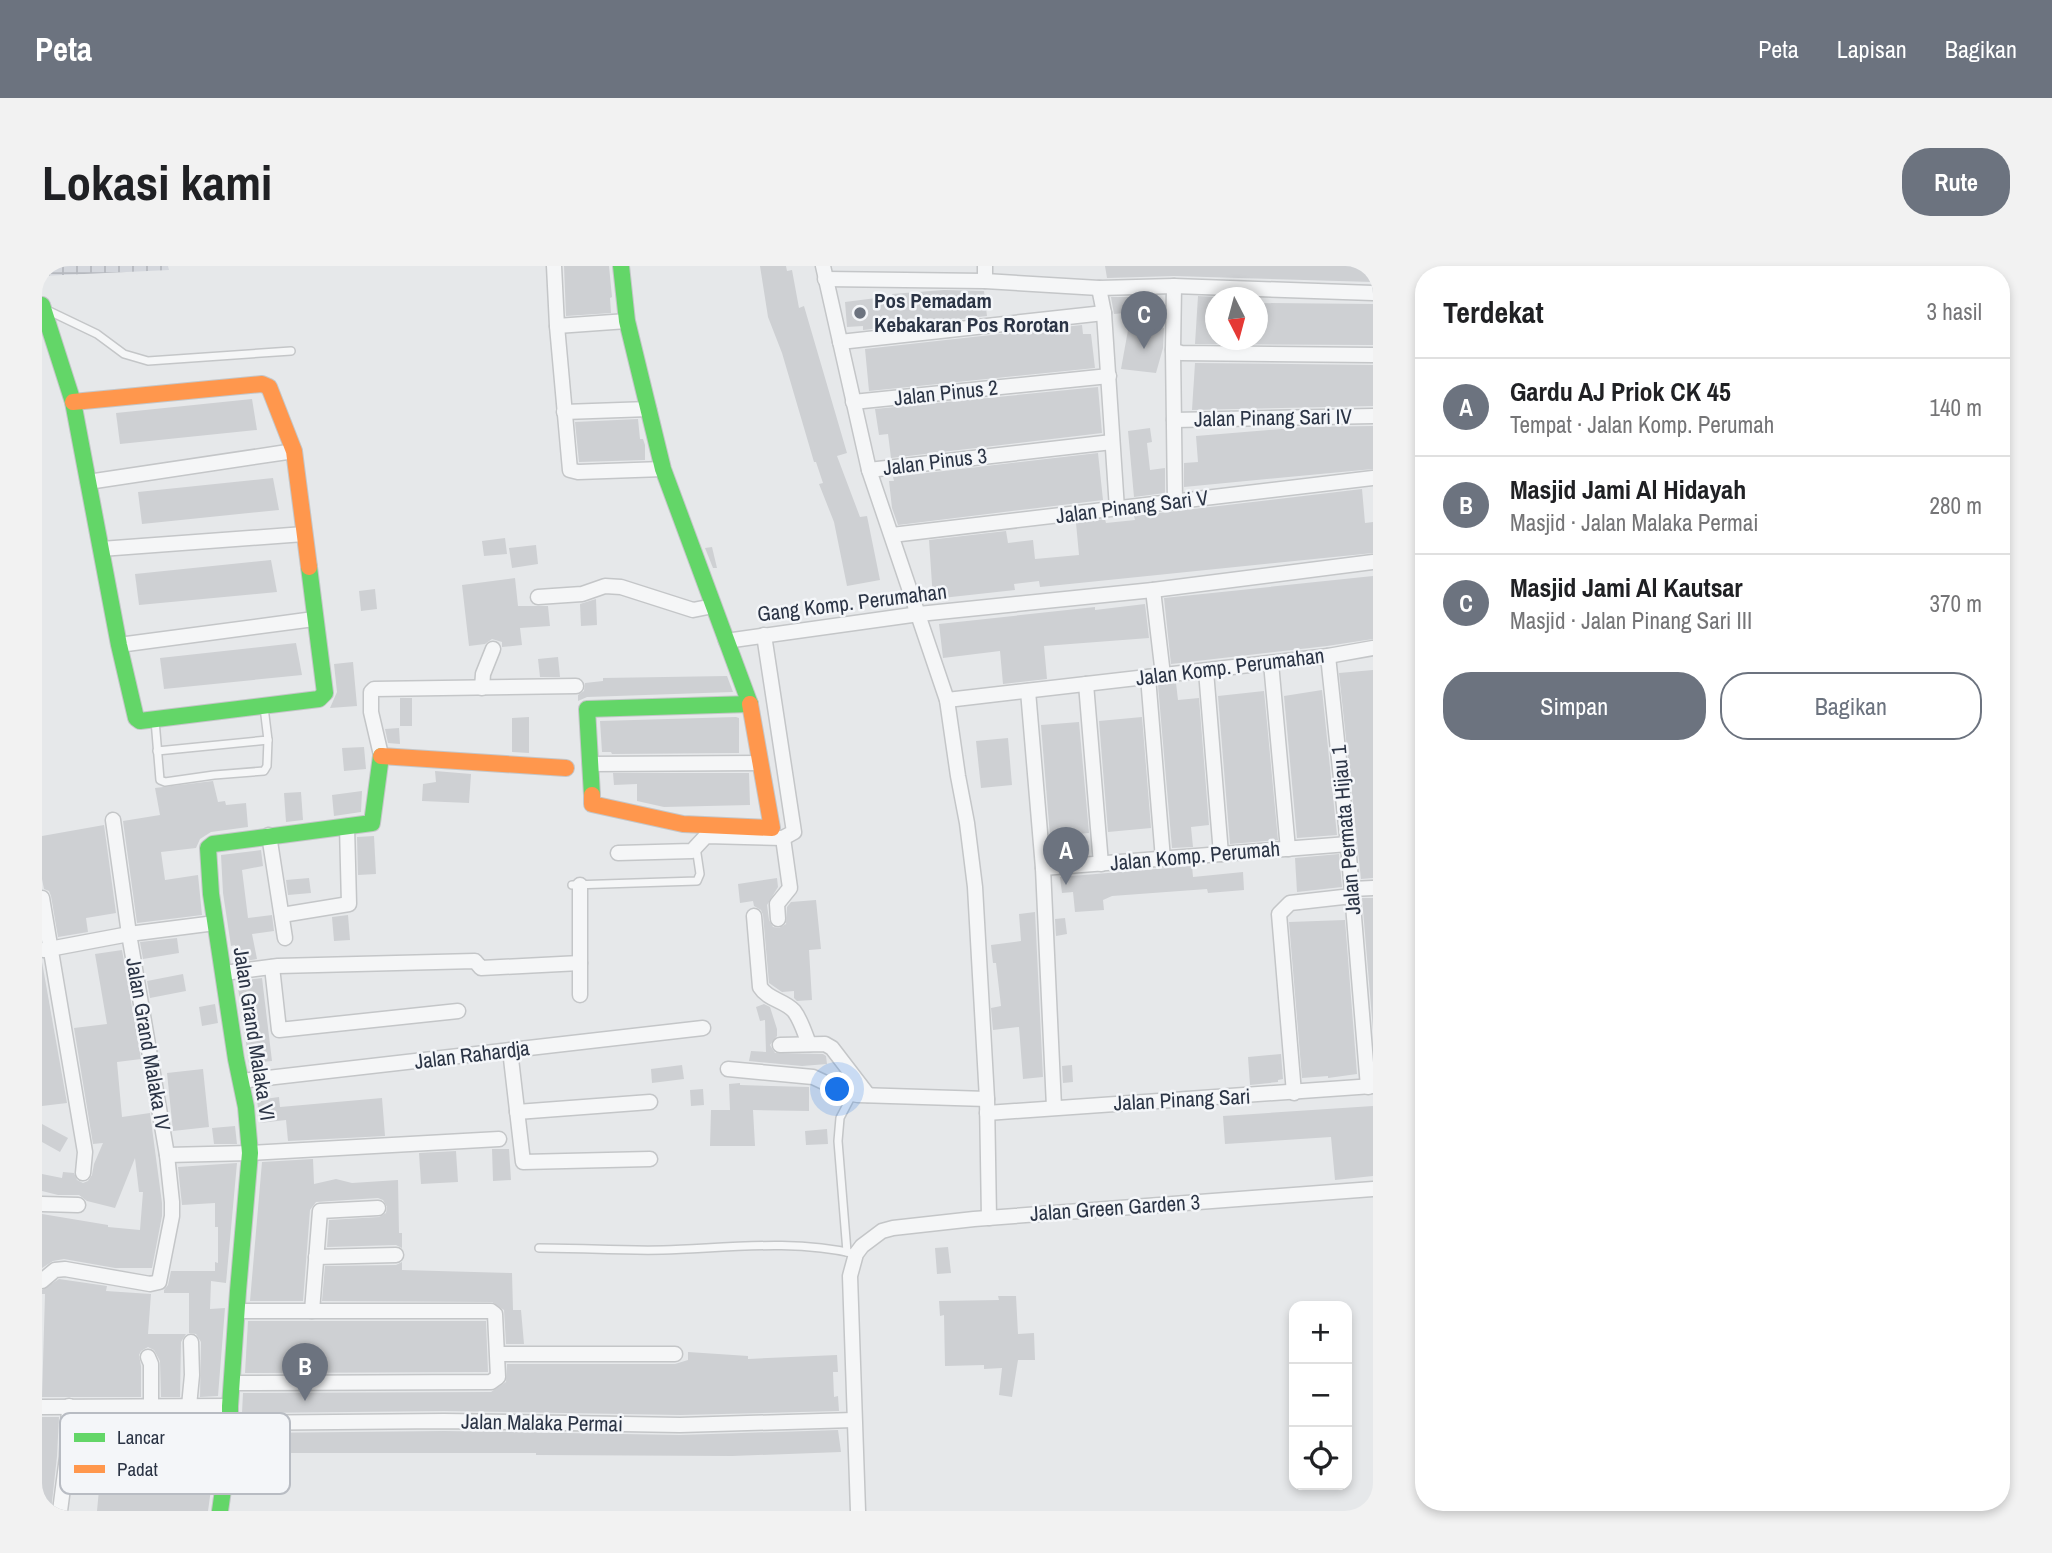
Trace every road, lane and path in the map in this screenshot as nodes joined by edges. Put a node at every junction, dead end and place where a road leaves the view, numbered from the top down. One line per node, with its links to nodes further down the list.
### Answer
1 (554, 266): 11 (street)
2 (621, 266): 10 (street)
3 (824, 273): 4 (street); 12 (street)
4 (985, 273): 6 (street)
5 (1174, 286): 6 (street); 7 (street); 13 (street, Jalan Pinang Sari IV)
6 (1099, 288): 9 (street)
7 (1373, 293)
8 (43, 306): 14 (lane); 17 (street)
9 (1104, 313): 12 (street); 16 (street)
10 (626, 321): 11 (street); 19 (street)
11 (557, 326): 20 (street)
12 (840, 342): 18 (street)
13 (1173, 350): 15 (street); 22 (street, Jalan Pinang Sari IV)
14 (291, 351)
15 (1373, 355)
16 (1109, 376): 18 (street, Jalan Pinus 2); 23 (street)
17 (73, 402): 24 (street); 28 (street)
18 (853, 402): 26 (street)
19 (649, 409): 20 (street); 25 (street)
20 (564, 412): 25 (street)
21 (1373, 416): 22 (street, Jalan Pinang Sari IV)
22 (1174, 419): 29 (street, Jalan Pinang Sari IV)
23 (1112, 442): 26 (street, Jalan Pinus 3); 30 (street)
24 (294, 451): 28 (street); 31 (street)
25 (663, 469): 37 (street)
26 (869, 470): 32 (street, Jalan Pinus 3)
27 (1373, 478): 29 (street, Jalan Pinang Sari V)
28 (88, 482): 33 (street)
29 (1175, 503): 30 (street, Jalan Pinang Sari V)
30 (1117, 509): 32 (street, Jalan Pinang Sari V)
31 (304, 534): 33 (street); 39 (street)
32 (891, 535): 38 (street, Jalan Pinus 3)
33 (101, 549): 42 (street)
34 (1373, 562): 35 (street, Gang Komp. Perumahan)
35 (1153, 590): 38 (street, Gang Komp. Perumahan); 48 (street)
36 (538, 597): 37 (street)
37 (713, 606): 41 (street)
38 (919, 614): 40 (street, Gang Komp. Perumahan); 53 (street, Jalan Pinus 3)
39 (314, 619): 42 (street); 55 (street)
40 (764, 635): 41 (street, Gang Komp. Perumahan); 66 (street)
41 (726, 641): 54 (street)
42 (120, 645): 56 (street)
43 (1373, 648): 45 (street, Jalan Komp. Perumahan)
44 (493, 649): 51 (street)
45 (1328, 656): 46 (street, Jalan Komp. Perumahan); 67 (street, Jalan Permata Hijau 1)
46 (1271, 663): 47 (street, Jalan Komp. Perumahan); 69 (street)
47 (1206, 671): 48 (street, Jalan Komp. Perumahan); 71 (street)
48 (1155, 676): 49 (street, Jalan Komp. Perumahan); 72 (street)
49 (1086, 684): 52 (street, Jalan Komp. Perumahan); 73 (street)
50 (576, 686): 51 (street)
51 (482, 688): 59 (street)
52 (1028, 691): 53 (street, Jalan Komp. Perumahan); 74 (street)
53 (947, 700): 103 (street, Jalan Pinus 3)
54 (750, 704): 60 (street); 61 (street)
55 (264, 707): 56 (street); 57 (lane)
56 (155, 720): 58 (lane)
57 (268, 740): 58 (lane); 58 (lane)
58 (157, 751)
59 (381, 755): 62 (street); 64 (street)
60 (760, 763): 61 (street); 61 (street)
61 (590, 764)
62 (566, 768)
63 (113, 820): 83 (street, Jalan Grand Malaka IV)
64 (347, 826): 65 (street); 79 (street)
65 (269, 835): 79 (street); 82 (street, Jalan Grand Malaka VI)
66 (783, 838): 68 (street); 81 (street)
67 (1348, 844): 69 (street, Jalan Komp. Perumah); 77 (street, Jalan Permata Hijau 1)
68 (696, 847): 70 (street); 75 (lane)
69 (1288, 849): 71 (street, Jalan Komp. Perumah)
70 (618, 853)
71 (1222, 854): 72 (street, Jalan Komp. Perumah)
72 (1163, 859): 73 (street, Jalan Komp. Perumah)
73 (1101, 864): 74 (street, Jalan Komp. Perumah)
74 (1043, 868): 102 (street)
75 (576, 885): 86 (street)
76 (1373, 888): 77 (street)
77 (1352, 893): 97 (street, Jalan Permata Hijau 1); 98 (street)
78 (42, 898): 85 (street)
79 (282, 915): 84 (street)
80 (754, 916): 92 (street)
81 (778, 919)
82 (215, 923): 83 (street); 88 (street, Jalan Grand Malaka VI)
83 (130, 934): 85 (street); 107 (street, Jalan Grand Malaka IV)
84 (285, 938)
85 (46, 950): 109 (street)
86 (580, 963): 87 (street); 89 (street)
87 (272, 967): 88 (street); 90 (street)
88 (224, 973): 96 (street, Jalan Grand Malaka VI)
89 (580, 995)
90 (458, 1011)
91 (703, 1028): 94 (street, Jalan Rahardja)
92 (809, 1044): 93 (street); 100 (street)
93 (780, 1045)
94 (510, 1050): 96 (street, Jalan Rahardja); 104 (street)
95 (729, 1069): 99 (street, Jalan Pinang Sari)
96 (241, 1081): 106 (street, Jalan Grand Malaka VI)
97 (1370, 1086): 98 (street, Jalan Pinang Sari)
98 (1294, 1093): 102 (street, Jalan Pinang Sari)
99 (853, 1094): 100 (street, Jalan Pinang Sari); 116 (lane)
100 (868, 1095): 103 (street, Jalan Pinang Sari)
101 (650, 1102): 104 (street)
102 (1054, 1107): 103 (street, Jalan Pinang Sari)
103 (989, 1109): 114 (street, Jalan Pinus 3)
104 (516, 1112): 108 (street)
105 (499, 1139): 106 (street)
106 (250, 1153): 107 (street); 120 (street, Jalan Grand Malaka VI)
107 (167, 1155): 119 (street, Jalan Grand Malaka IV)
108 (650, 1159)
109 (83, 1173)
110 (1373, 1189): 114 (street, Jalan Green Garden 3)
111 (42, 1204): 112 (street)
112 (78, 1205)
113 (378, 1208): 118 (street)
114 (989, 1218): 116 (street, Jalan Green Garden 3)
115 (539, 1248): 116 (lane)
116 (855, 1250): 134 (street)
117 (396, 1255): 118 (street)
118 (316, 1257): 121 (street)
119 (42, 1280)
120 (237, 1311): 121 (street); 126 (street, Jalan Grand Malaka VI)
121 (312, 1311): 123 (street)
122 (191, 1342): 129 (street)
123 (498, 1354): 124 (street); 126 (street)
124 (675, 1354)
125 (148, 1357): 128 (street)
126 (233, 1383): 130 (street, Jalan Grand Malaka VI)
127 (69, 1406): 128 (street); 131 (street); 132 (street)
128 (151, 1406): 129 (street)
129 (188, 1406): 130 (street)
130 (230, 1406): 133 (street, Jalan Grand Malaka VI)
131 (42, 1407)
132 (69, 1413)
133 (230, 1413)
134 (854, 1420): 135 (street, Jalan Malaka Permai); 136 (street)
135 (290, 1422)
136 (858, 1511)

